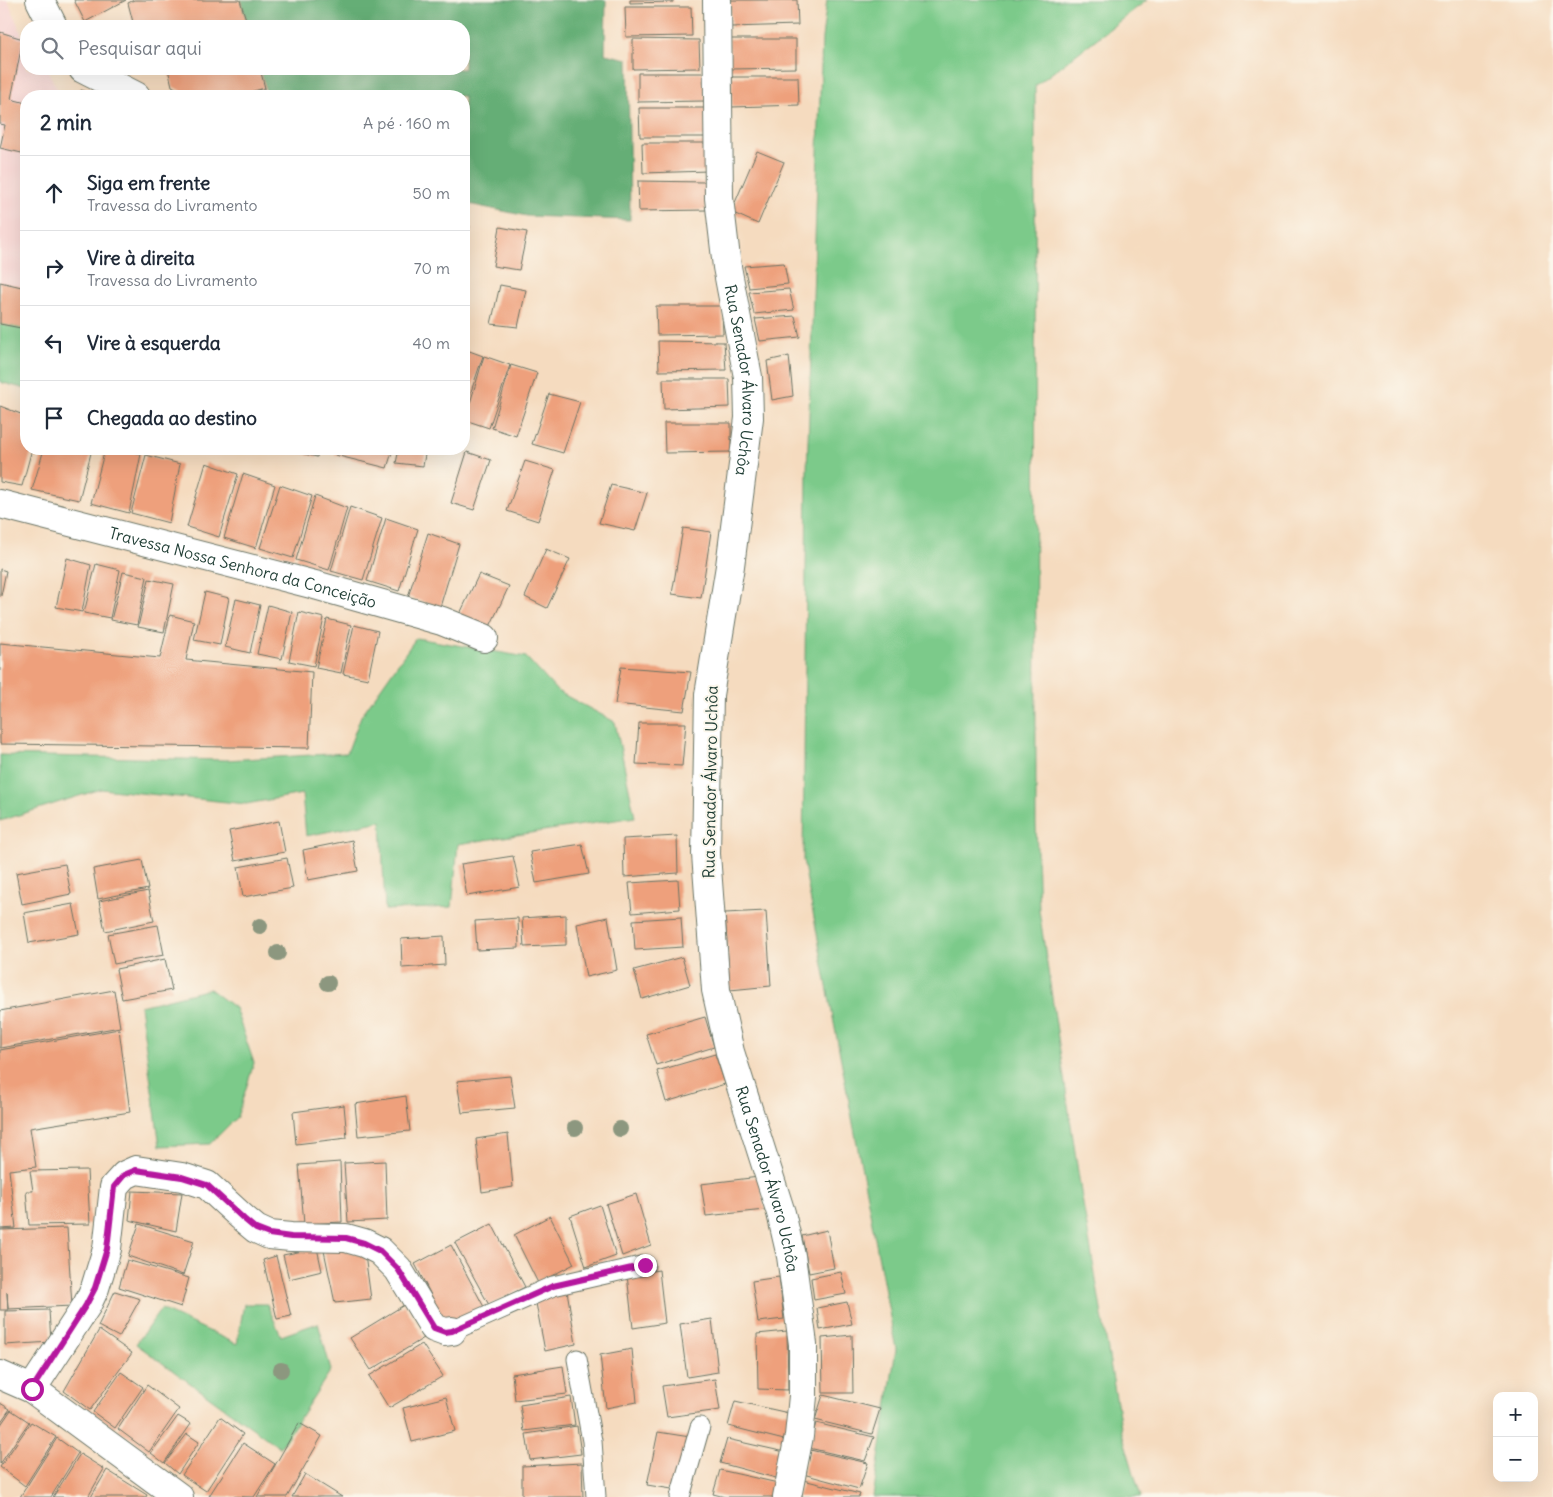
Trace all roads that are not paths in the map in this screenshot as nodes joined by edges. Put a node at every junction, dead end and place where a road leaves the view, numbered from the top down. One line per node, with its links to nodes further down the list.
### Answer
1 (40, 0): 3 (street)
2 (717, 0): 17 (street, Rua Senador Álvaro Uchôa)
3 (50, 20)
4 (95, 75): 5 (street)
5 (124, 90)
6 (0, 504): 7 (street, Travessa Nossa Senhora da Conceição)
7 (484, 638)
8 (645, 1265): 9 (lane)
9 (452, 1331): 12 (street)
10 (577, 1359): 15 (lane)
11 (0, 1375): 12 (street)
12 (32, 1389): 14 (street)
13 (700, 1427): 16 (lane)
14 (179, 1497)
15 (596, 1497)
16 (680, 1497)
17 (787, 1497)

